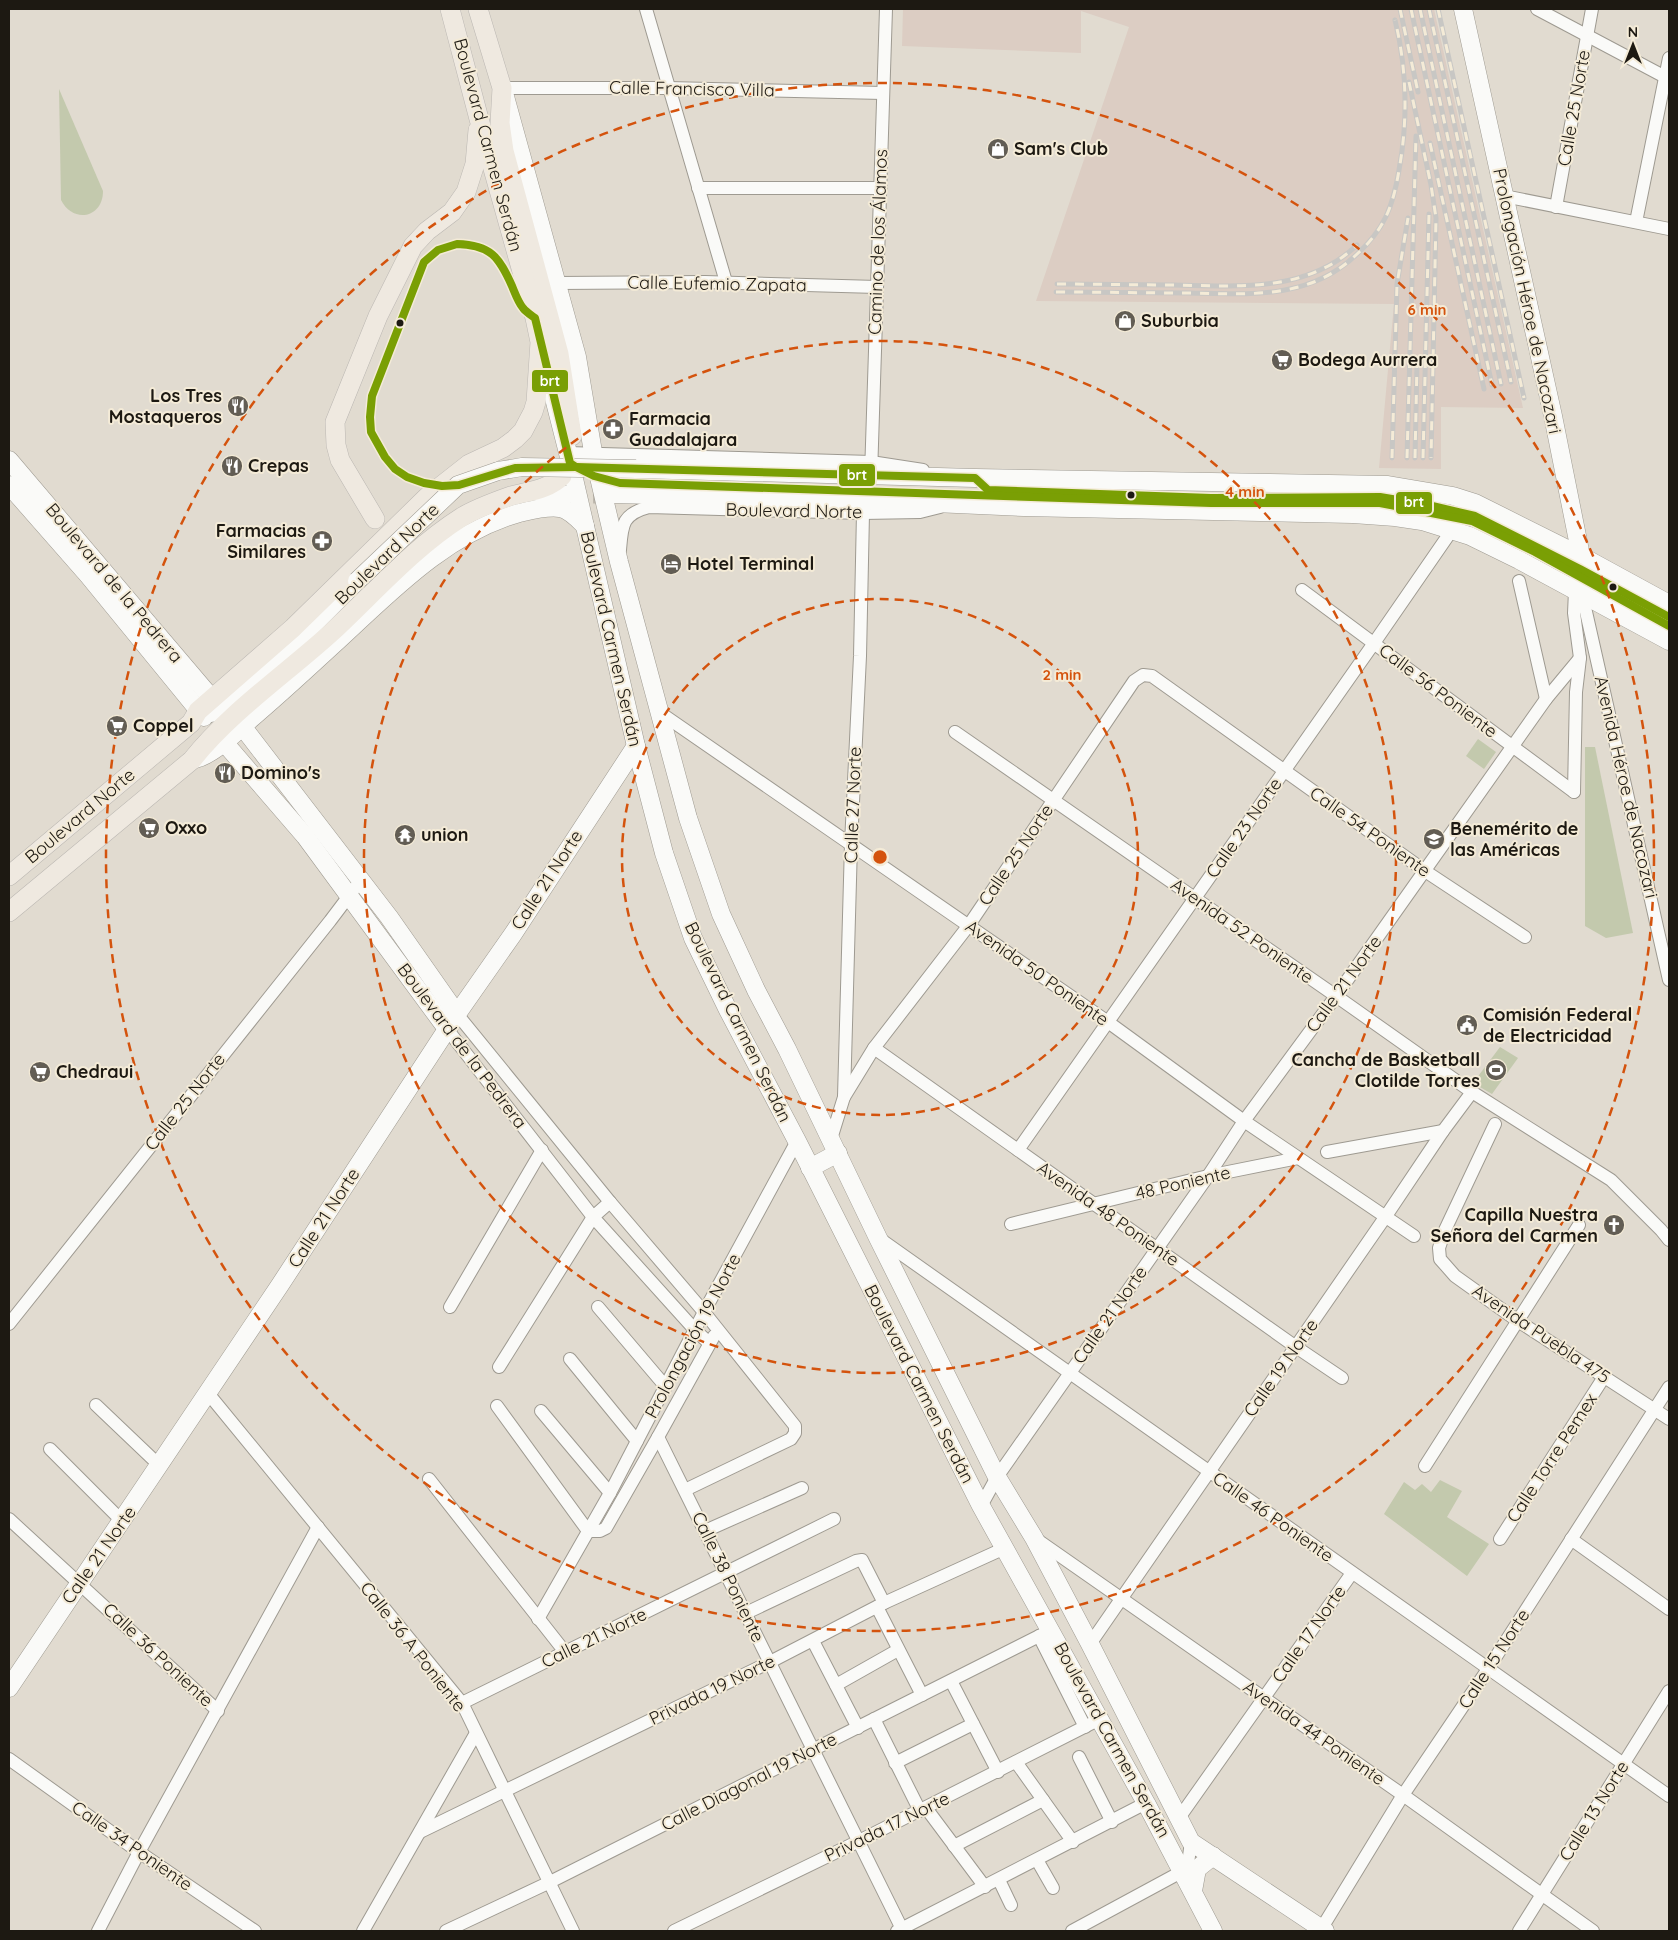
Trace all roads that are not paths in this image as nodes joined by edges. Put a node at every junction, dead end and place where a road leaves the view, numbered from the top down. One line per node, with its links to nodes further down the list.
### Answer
1 (450, 9): 14 (main road, Boulevard Carmen Serdán)
2 (478, 9): 11 (main road, Boulevard Carmen Serdán)
3 (646, 9): 12 (street)
4 (886, 9): 13 (street, Camino de los Álamos)
5 (1463, 9): 17 (main road, Prolongación Héroe de Nacozari)
6 (1537, 9): 8 (street)
7 (1592, 9): 8 (street, Calle 25 Norte)
8 (1587, 35): 10 (street); 18 (street, Calle 25 Norte)
9 (1669, 58): 10 (street)
10 (1668, 78): 19 (street)
11 (502, 88): 12 (street, Calle Francisco Villa); 22 (main road, Boulevard Carmen Serdán); 25 (main road)
12 (668, 88): 13 (street, Calle Francisco Villa); 15 (street)
13 (883, 93): 16 (street, Camino de los Álamos)
14 (479, 118): 24 (main road, Boulevard Carmen Serdán); 36 (main road)
15 (698, 188): 16 (street); 21 (street)
16 (881, 188): 23 (street, Camino de los Álamos)
17 (1504, 196): 18 (street); 39 (main road, Prolongación Héroe de Nacozari)
18 (1556, 206): 19 (street)
19 (1636, 222): 20 (street)
20 (1669, 229)
21 (726, 282): 22 (street, Calle Eufemio Zapata); 23 (street, Calle Eufemio Zapata)
22 (557, 283): 26 (main road, Boulevard Carmen Serdán)
23 (877, 287): 28 (street, Camino de los Álamos)
24 (540, 342): 25 (main road, Boulevard Carmen Serdán); 50 (main road)
25 (570, 444): 26 (street, Boulevard Norte); 37 (main road, Boulevard Carmen Serdán)
26 (593, 452): 28 (street, Boulevard Norte); 40 (main road, Boulevard Carmen Serdán)
27 (9, 460): 50 (main road, Boulevard de la Pedrera)
28 (871, 468): 39 (main road, Boulevard Norte); 50 (main road, Boulevard Norte, bridge)
29 (562, 476): 31 (main road)
30 (9, 485): 50 (main road, Boulevard de la Pedrera)
31 (532, 491): 32 (main road, Boulevard Norte); 57 (main road, Boulevard Norte)
32 (566, 494)
33 (613, 494): 34 (main road, Boulevard Norte)
34 (948, 504): 35 (street, Boulevard Norte); 38 (main road, Boulevard Norte)
35 (862, 513): 40 (street, Boulevard Norte); 60 (street, Calle 27 Norte)
36 (376, 519)
37 (585, 526): 52 (main road); 55 (main road, Boulevard Carmen Serdán)
38 (1452, 530): 42 (main road, Boulevard Norte); 46 (street, Calle 23 Norte)
39 (1581, 556): 42 (main road, Prolongación Héroe de Nacozari); 44 (main road, Boulevard Norte)
40 (619, 562): 51 (main road, Boulevard Carmen Serdán)
41 (1519, 581): 49 (street)
42 (1579, 587): 45 (main road, Boulevard Norte); 47 (street); 69 (street, Avenida Héroe de Nacozari)
43 (1302, 590): 46 (street, Calle 56 Poniente)
44 (1669, 604)
45 (1669, 641)
46 (1374, 643): 56 (street, Calle 56 Poniente); 58 (street, Calle 23 Norte)
47 (1580, 658): 49 (street, Calle 21 Norte); 56 (street, Calle 56 Poniente)
48 (1142, 675): 58 (street, Calle 54 Poniente); 59 (street, Calle 25 Norte)
49 (1546, 698): 56 (street, Calle 21 Norte)
50 (205, 712): 62 (main road, Boulevard Norte)
51 (658, 712): 60 (street, Avenida 50 Poniente); 81 (main road, Boulevard Carmen Serdán)
52 (242, 726): 54 (main road); 63 (main road, Boulevard de la Pedrera)
53 (955, 732): 59 (street, Avenida 52 Poniente)
54 (224, 741): 57 (main road); 64 (main road, Boulevard de la Pedrera)
55 (636, 746): 71 (main road, Calle 21 Norte); 80 (main road, Boulevard Carmen Serdán)
56 (1514, 747): 61 (street, Calle 21 Norte)
57 (192, 760): 66 (main road, Boulevard Norte)
58 (1284, 772): 61 (street, Calle 54 Poniente); 65 (street, Calle 23 Norte)
59 (1053, 800): 65 (street, Avenida 52 Poniente); 67 (street, Calle 25 Norte)
60 (851, 844): 67 (street, Avenida 50 Poniente); 76 (street, Calle 27 Norte)
61 (1425, 871): 68 (street, Calle 54 Poniente); 70 (street, Calle 21 Norte)
62 (9, 876)
63 (360, 880): 64 (street, Calle 25 Norte); 71 (main road, Boulevard de la Pedrera)
64 (349, 896): 73 (main road, Boulevard de la Pedrera); 102 (street, Calle 25 Norte)
65 (1195, 898): 70 (street, Avenida 52 Poniente); 72 (street, Calle 23 Norte)
66 (9, 912)
67 (969, 925): 72 (street, Avenida 50 Poniente); 74 (street, Calle 25 Norte)
68 (1525, 937)
69 (1669, 980)
70 (1336, 996): 75 (street, Avenida 52 Poniente); 77 (street, Calle 21 Norte)
71 (457, 1014): 73 (main road, Calle 21 Norte); 88 (street, Boulevard de la Pedrera)
72 (1108, 1022): 77 (street, Avenida 50 Poniente); 83 (street, Calle 23 Norte)
73 (447, 1029): 82 (street, Boulevard de la Pedrera); 114 (main road, Calle 21 Norte)
74 (874, 1048): 76 (street, Calle 25 Norte); 83 (street, Avenida 48 Poniente)
75 (1472, 1092): 79 (street, Calle 19 Norte); 96 (street, Avenida 52 Poniente)
76 (844, 1097): 81 (street, Calle 25 Norte)
77 (1244, 1121): 85 (street, Avenida 50 Poniente); 87 (street, Calle 21 Norte)
78 (1496, 1124): 101 (street, Avenida Puebla 475)
79 (1443, 1131): 84 (street); 90 (street, Calle 19 Norte)
80 (797, 1141): 86 (main road, Boulevard Carmen Serdán); 100 (street, Prolongación 19 Norte)
81 (834, 1146): 86 (main road); 95 (main road, Boulevard Carmen Serdán)
82 (542, 1150): 91 (street, Boulevard de la Pedrera); 98 (street)
83 (1018, 1150): 89 (street, Avenida 48 Poniente)
84 (1327, 1152)
85 (1298, 1158): 87 (street, 48 Poniente); 90 (street, Avenida 50 Poniente)
86 (810, 1168): 131 (main road, Boulevard Carmen Serdán)
87 (1208, 1176): 89 (street, 48 Poniente); 97 (street, Calle 21 Norte)
88 (610, 1202): 91 (street); 100 (street, Boulevard de la Pedrera)
89 (1094, 1204): 92 (street, 48 Poniente); 97 (street, Avenida 48 Poniente)
90 (1386, 1216): 94 (street, Avenida 50 Poniente); 106 (street, Calle 19 Norte)
91 (593, 1217): 103 (street, Boulevard de la Pedrera); 108 (street)
92 (1011, 1224)
93 (1579, 1224): 101 (street)
94 (1414, 1236)
95 (878, 1238): 109 (street, Calle 46 Poniente); 126 (main road, Boulevard Carmen Serdán)
96 (1669, 1240)
97 (1157, 1249): 106 (street, Avenida 48 Poniente); 109 (street, Calle 21 Norte)
98 (450, 1307)
99 (598, 1307): 112 (street)
100 (704, 1312): 103 (street, Prolongación 19 Norte); 104 (street, Boulevard de la Pedrera)
101 (1518, 1321): 110 (street, Avenida Puebla 475); 124 (street)
102 (9, 1324)
103 (695, 1330): 105 (street, Boulevard de la Pedrera); 112 (street, Prolongación 19 Norte)
104 (718, 1330): 105 (street, Prolongación 19 Norte); 129 (street, Boulevard de la Pedrera)
105 (710, 1343): 120 (street, Prolongación 19 Norte)
106 (1296, 1347): 111 (street, Avenida 48 Poniente); 125 (street, Calle 19 Norte)
107 (570, 1359): 121 (street)
108 (498, 1367)
109 (1068, 1373): 125 (street, Calle 46 Poniente); 126 (street, Calle 21 Norte)
110 (1604, 1377): 117 (street, Avenida Puebla 475); 139 (street, Calle Torre Pemex)
111 (1342, 1378)
112 (666, 1387): 121 (street, Prolongación 19 Norte)
113 (1669, 1387): 117 (street, Calle 15 Norte)
114 (208, 1392): 123 (main road, Calle 21 Norte); 135 (street, Calle 36 A Poniente)
115 (96, 1405): 123 (street)
116 (497, 1406): 136 (street)
117 (1654, 1409): 119 (street); 140 (street, Calle 15 Norte)
118 (542, 1411): 130 (street)
119 (1669, 1419)
120 (658, 1437): 129 (street, Calle 38 Poniente); 136 (street, Prolongación 19 Norte)
121 (637, 1441): 130 (street, Prolongación 19 Norte)
122 (50, 1449): 134 (street)
123 (159, 1466): 134 (main road, Calle 21 Norte)
124 (1424, 1466)
125 (1209, 1472): 143 (street, Calle 46 Poniente); 145 (street, Calle 19 Norte)
126 (997, 1477): 131 (street, Calle 21 Norte); 138 (main road, Boulevard Carmen Serdán)
127 (430, 1479): 149 (street)
128 (802, 1488): 137 (street)
129 (685, 1490): 137 (street, Calle 38 Poniente)
130 (610, 1493): 136 (street, Prolongación 19 Norte)
131 (981, 1506): 141 (main road, Boulevard Carmen Serdán)
132 (9, 1518): 144 (street, Calle 36 Poniente)
133 (834, 1519): 142 (street, Calle 21 Norte)
134 (122, 1522): 144 (main road, Calle 21 Norte)
135 (318, 1527): 163 (street, Calle 36 A Poniente); 164 (street)
136 (588, 1531): 149 (street, Prolongación 19 Norte)
137 (705, 1531): 142 (street, Calle 38 Poniente)
138 (1034, 1538): 145 (street, Avenida 44 Poniente); 152 (main road, Boulevard Carmen Serdán)
139 (1500, 1539)
140 (1571, 1539): 147 (street); 156 (street, Calle 15 Norte)
141 (1004, 1548): 146 (street, Privada 19 Norte); 150 (main road, Boulevard Carmen Serdán)
142 (726, 1572): 148 (street, Calle 38 Poniente); 154 (street, Calle 21 Norte)
143 (1352, 1573): 156 (street, Calle 46 Poniente); 162 (street, Calle 17 Norte)
144 (79, 1582): 159 (main road, Calle 21 Norte); 164 (street, Calle 36 Poniente)
145 (1122, 1598): 152 (street, Calle 19 Norte); 162 (street, Avenida 44 Poniente)
146 (880, 1605): 148 (street); 151 (street, Privada 19 Norte); 153 (street)
147 (1669, 1609)
148 (746, 1613): 155 (street, Calle 38 Poniente)
149 (538, 1619): 154 (street)
150 (1045, 1633): 157 (street, Calle Diagonal 19 Norte); 166 (main road, Boulevard Carmen Serdán)
151 (813, 1641): 155 (street, Privada 19 Norte); 158 (street)
152 (1090, 1644): 183 (main road, Boulevard Carmen Serdán)
153 (898, 1650): 158 (street); 161 (street)
154 (564, 1652): 163 (street, Calle 21 Norte)
155 (770, 1662): 170 (street, Calle 38 Poniente); 177 (street, Privada 19 Norte)
156 (1488, 1669): 175 (street, Calle 46 Poniente); 178 (street, Calle 15 Norte)
157 (951, 1680): 161 (street, Calle Diagonal 19 Norte); 167 (street)
158 (836, 1685): 168 (street)
159 (9, 1688)
160 (1669, 1691): 175 (street, Calle 13 Norte)
161 (922, 1695): 165 (street, Calle Diagonal 19 Norte)
162 (1264, 1698): 178 (street, Avenida 44 Poniente); 183 (street, Calle 17 Norte)
163 (462, 1703): 169 (street, Calle 36 A Poniente)
164 (218, 1711): 190 (street)
165 (874, 1719): 168 (street, Calle Diagonal 19 Norte); 174 (street)
166 (1092, 1723): 173 (street, Privada 17 Norte); 181 (main road, Boulevard Carmen Serdán)
167 (974, 1724): 174 (street); 176 (street)
168 (858, 1728): 170 (street, Calle Diagonal 19 Norte)
169 (476, 1733): 177 (street, Calle 36 A Poniente); 185 (street)
170 (814, 1750): 186 (street, Calle 38 Poniente); 195 (street, Calle Diagonal 19 Norte)
171 (1079, 1757): 184 (street)
172 (9, 1759): 190 (street, Calle 34 Poniente)
173 (1016, 1762): 176 (street, Privada 17 Norte); 180 (street)
174 (895, 1763): 182 (street)
175 (1623, 1764): 179 (street, Calle 46 Poniente); 199 (street, Calle 13 Norte)
176 (998, 1772): 182 (street, Privada 17 Norte)
177 (505, 1790): 185 (street, Privada 19 Norte); 195 (street, Calle 36 A Poniente)
178 (1403, 1796): 199 (street, Avenida 44 Poniente); 202 (street, Calle 15 Norte)
179 (1669, 1796)
180 (1043, 1800): 187 (street); 189 (street)
181 (1146, 1804): 184 (street); 193 (main road, Boulevard Carmen Serdán)
182 (923, 1809): 186 (street, Privada 17 Norte); 189 (street)
183 (1179, 1818): 188 (main road, Boulevard Carmen Serdán)
184 (1112, 1822): 187 (street)
185 (420, 1832): 205 (street)
186 (859, 1841): 201 (street, Calle 38 Poniente); 208 (street, Privada 17 Norte)
187 (1073, 1842): 192 (street)
188 (1191, 1842): 191 (main road); 193 (street)
189 (954, 1846): 196 (street)
190 (139, 1852): 203 (street); 204 (street, Calle 34 Poniente)
191 (1213, 1856): 198 (main road); 202 (main road)
192 (1037, 1860): 194 (street); 197 (street)
193 (1182, 1871): 198 (main road, Boulevard Carmen Serdán); 209 (street)
194 (999, 1880): 196 (street); 200 (street)
195 (548, 1883): 206 (street, Calle Diagonal 19 Norte); 207 (street, Calle 36 A Poniente)
196 (985, 1887): 201 (street)
197 (1053, 1888)
198 (1193, 1891): 210 (main road, Boulevard Carmen Serdán)
199 (1542, 1896): 211 (street, Calle 13 Norte); 212 (street, Avenida 44 Poniente)
200 (1011, 1905)
201 (901, 1930)
202 (1322, 1930)
203 (98, 1931)
204 (256, 1931)
205 (363, 1931)
206 (446, 1931)
207 (573, 1931)
208 (674, 1931)
209 (1072, 1931)
210 (1213, 1931)
211 (1519, 1931)
212 (1593, 1931)

